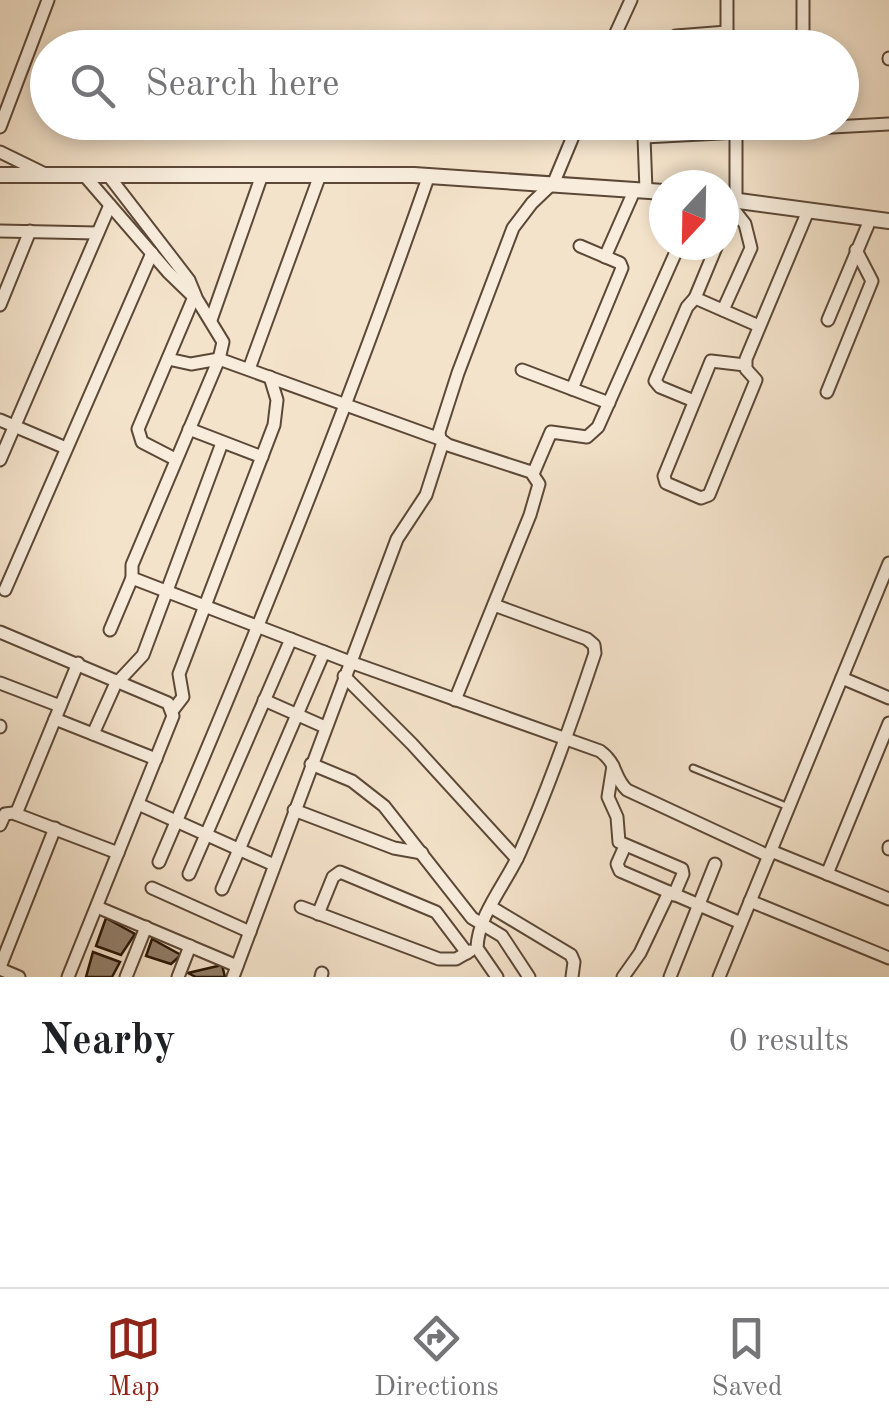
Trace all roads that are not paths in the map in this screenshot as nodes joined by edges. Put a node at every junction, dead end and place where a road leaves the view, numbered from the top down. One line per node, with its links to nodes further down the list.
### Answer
1 (48, 0): 5 (street)
2 (631, 0): 6 (street)
3 (727, 0): 7 (street)
4 (803, 0): 8 (street)
5 (37, 30)
6 (617, 30)
7 (727, 30)
8 (803, 30)
9 (30, 48): 12 (street)
10 (859, 124): 11 (street)
11 (889, 124)
12 (0, 127)
13 (572, 140): 25 (street)
14 (645, 140): 26 (street)
15 (735, 140): 17 (street)
16 (0, 152): 23 (street)
17 (734, 170)
18 (0, 175): 23 (street)
19 (84, 175): 20 (street); 23 (street); 29 (street)
20 (108, 175): 21 (street); 44 (street)
21 (262, 175): 22 (street); 47 (street)
22 (320, 175): 24 (street); 53 (street)
23 (47, 176)
24 (429, 176): 25 (street); 60 (street)
25 (554, 182): 26 (street); 64 (street)
26 (640, 189): 27 (street); 40 (street)
27 (649, 190)
28 (739, 204): 30 (street)
29 (110, 205): 36 (street); 39 (street)
30 (808, 211): 32 (street); 49 (street)
31 (739, 214): 46 (street)
32 (870, 220): 33 (street); 38 (street)
33 (889, 221)
34 (0, 231): 35 (street)
35 (30, 231): 36 (street); 45 (street)
36 (97, 233): 62 (street)
37 (580, 246): 40 (street)
38 (856, 250): 48 (street); 57 (street)
39 (152, 253): 44 (street); 66 (street)
40 (605, 256): 56 (street)
41 (672, 260): 59 (street)
42 (710, 260): 43 (street)
43 (695, 298): 46 (street); 58 (street)
44 (196, 299): 47 (street); 50 (street)
45 (0, 305)
46 (722, 310): 49 (street)
47 (211, 320): 51 (street)
48 (828, 320)
49 (759, 326): 52 (street)
50 (168, 359): 51 (street); 68 (street)
51 (219, 359): 53 (street); 63 (street)
52 (745, 365): 58 (street); 58 (street)
53 (249, 369): 55 (street)
54 (522, 370): 56 (street)
55 (270, 377): 60 (street); 67 (street)
56 (572, 390): 59 (street)
57 (827, 392)
58 (694, 402)
59 (609, 403): 70 (street)
60 (345, 404): 64 (street); 77 (street)
61 (0, 420): 62 (street)
62 (15, 426): 66 (street); 69 (street)
63 (189, 429): 65 (street); 68 (street)
64 (442, 441): 70 (street); 82 (street)
65 (222, 443): 67 (street); 74 (street)
66 (66, 448): 73 (street)
67 (262, 456): 76 (street)
68 (175, 459): 72 (street)
69 (0, 460)
70 (533, 474): 75 (street)
71 (889, 563): 85 (street)
72 (132, 578): 74 (street); 78 (street)
73 (5, 590)
74 (168, 592): 76 (street); 86 (street)
75 (494, 605): 90 (street); 98 (street)
76 (206, 606): 77 (street); 92 (street)
77 (260, 626): 80 (street); 107 (street)
78 (110, 630)
79 (0, 632): 83 (street)
80 (291, 639): 81 (street); 89 (street)
81 (324, 652): 82 (street); 93 (street)
82 (350, 662): 84 (street); 90 (street)
83 (78, 663): 86 (street); 91 (street)
84 (344, 676): 96 (street); 116 (street)
85 (842, 678): 88 (street); 104 (street)
86 (120, 680): 92 (street); 97 (street)
87 (0, 683): 91 (street)
88 (889, 698)
89 (264, 700): 93 (street); 110 (street)
90 (455, 700): 98 (street)
91 (60, 706): 94 (street)
92 (173, 710): 99 (street)
93 (297, 714): 96 (street); 112 (street)
94 (54, 719): 97 (street); 106 (street)
95 (889, 723): 121 (street)
96 (325, 727): 101 (street)
97 (93, 734): 99 (street)
98 (566, 740): 100 (street); 116 (street)
99 (156, 759): 103 (street)
100 (613, 762): 111 (street); 115 (street)
101 (311, 764): 105 (street); 114 (street)
102 (693, 768): 104 (lane)
103 (138, 804): 107 (street); 113 (street)
104 (789, 807): 115 (street)
105 (294, 810): 114 (street); 118 (street)
106 (8, 812): 108 (street); 109 (street)
107 (176, 821): 110 (street); 117 (street)
108 (0, 825)
109 (55, 828): 113 (street); 139 (street)
110 (206, 834): 112 (street); 120 (street)
111 (625, 846): 124 (street); 124 (street)
112 (239, 849): 118 (street); 123 (street)
113 (118, 853): 128 (street)
114 (422, 853): 133 (street)
115 (770, 854): 121 (street); 126 (street)
116 (517, 859): 129 (street)
117 (159, 862)
118 (274, 864): 135 (street)
119 (715, 864): 127 (street)
120 (189, 874)
121 (828, 874): 125 (street)
122 (152, 888): 135 (street)
123 (222, 889)
124 (672, 893): 127 (street); 148 (street)
125 (889, 899)
126 (750, 900): 132 (street); 138 (street)
127 (699, 905): 132 (street); 149 (street)
128 (96, 907): 134 (street); 142 (street)
129 (491, 907): 133 (street); 147 (street)
130 (301, 908): 131 (street)
131 (318, 914): 137 (street); 137 (street)
132 (741, 923): 150 (street)
133 (481, 924): 137 (street); 146 (street)
134 (146, 927): 136 (street); 143 (street)
135 (250, 932): 140 (street)
136 (190, 946): 140 (street); 144 (street)
137 (472, 949): 145 (street)
138 (889, 958)
139 (0, 968): 141 (street)
140 (235, 971)
141 (19, 977)
142 (68, 977)
143 (126, 977)
144 (178, 977)
145 (497, 977)
146 (529, 977)
147 (572, 977)
148 (623, 977)
149 (670, 977)
150 (719, 977)

